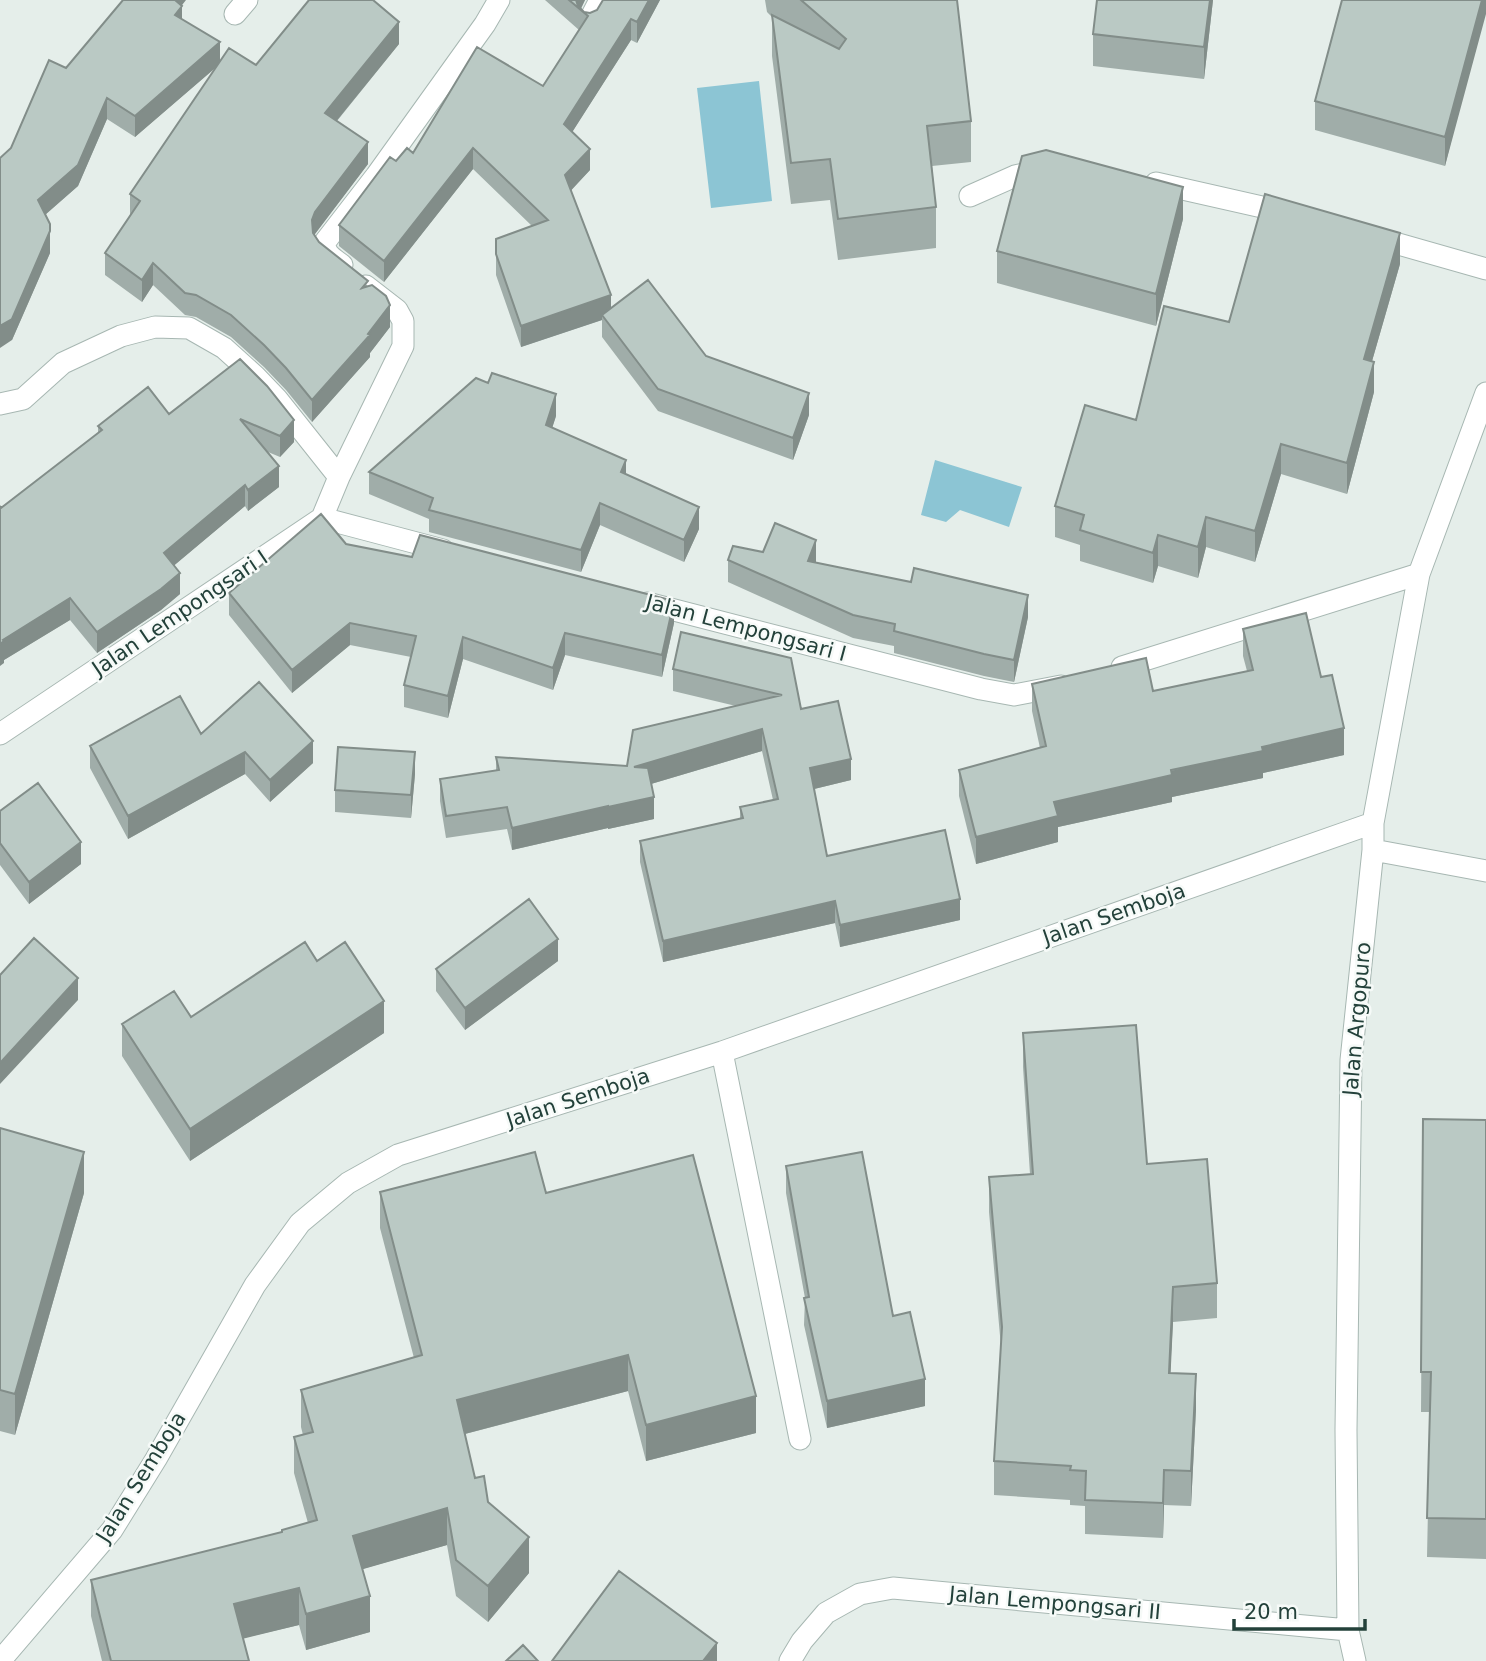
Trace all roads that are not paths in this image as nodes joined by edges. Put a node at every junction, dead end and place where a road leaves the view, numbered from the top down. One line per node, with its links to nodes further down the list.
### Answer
1 (499, 0): 12 (street)
2 (600, 0): 3 (street)
3 (589, 21)
4 (1059, 169): 6 (street)
5 (1136, 178): 7 (street)
6 (970, 196)
7 (1305, 218)
8 (1357, 233): 9 (street)
9 (1486, 269)
10 (1486, 393): 15 (street, Jalan Argopuro)
11 (0, 404): 12 (street)
12 (339, 477): 13 (street)
13 (322, 518): 14 (street); 19 (street, Jalan Lempongsari I)
14 (456, 553)
15 (1419, 575): 17 (street); 20 (street, Jalan Argopuro)
16 (631, 598): 18 (street, Jalan Lempongsari I)
17 (1108, 672)
18 (1081, 680)
19 (0, 734)
20 (1373, 823): 21 (street, Jalan Argopuro); 23 (street, Jalan Semboja)
21 (1373, 850): 22 (street); 25 (street, Jalan Argopuro)
22 (1486, 871)
23 (722, 1052): 24 (street); 26 (street, Jalan Semboja)
24 (800, 1439)
25 (1348, 1630): 27 (street, Jalan Lempongsari II); 28 (street, Jalan Argopuro)
26 (0, 1661)
27 (790, 1661)
28 (1355, 1661)

